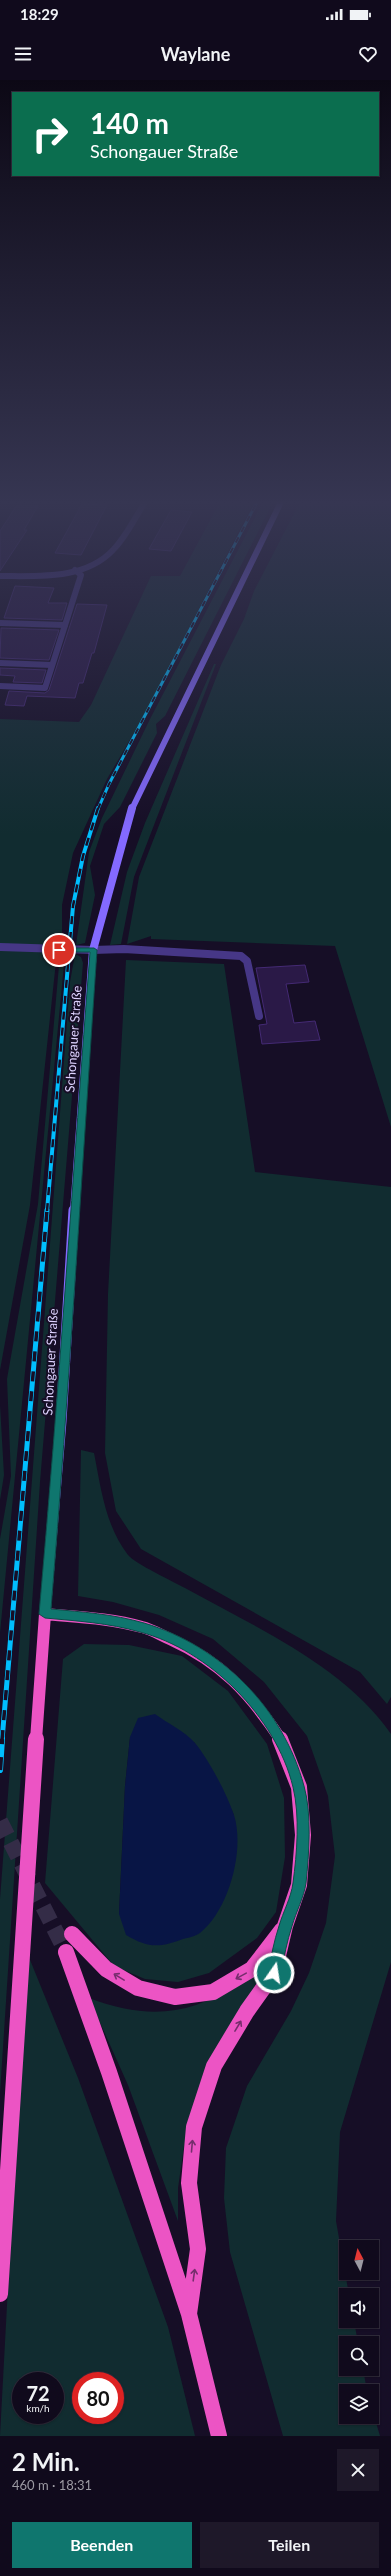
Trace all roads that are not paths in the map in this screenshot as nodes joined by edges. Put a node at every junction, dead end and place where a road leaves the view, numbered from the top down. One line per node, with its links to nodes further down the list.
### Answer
1 (69, 614): 4 (street)
2 (226, 614): 9 (main road, Schongauer Straße)
3 (0, 623): 4 (street)
4 (65, 625): 6 (street)
5 (0, 663): 6 (street)
6 (52, 665): 7 (street)
7 (0, 686)
8 (0, 948): 9 (street)
9 (94, 950): 10 (street); 11 (main road, Schongauer Straße)
10 (259, 1016)
11 (45, 1614): 12 (highway); 15 (highway)
12 (285, 1926): 13 (highway, one-way to 13); 16 (highway, one-way to 12)
13 (72, 1934)
14 (66, 1952): 16 (highway)
15 (0, 2294)
16 (189, 2314): 17 (highway)
17 (219, 2436)

